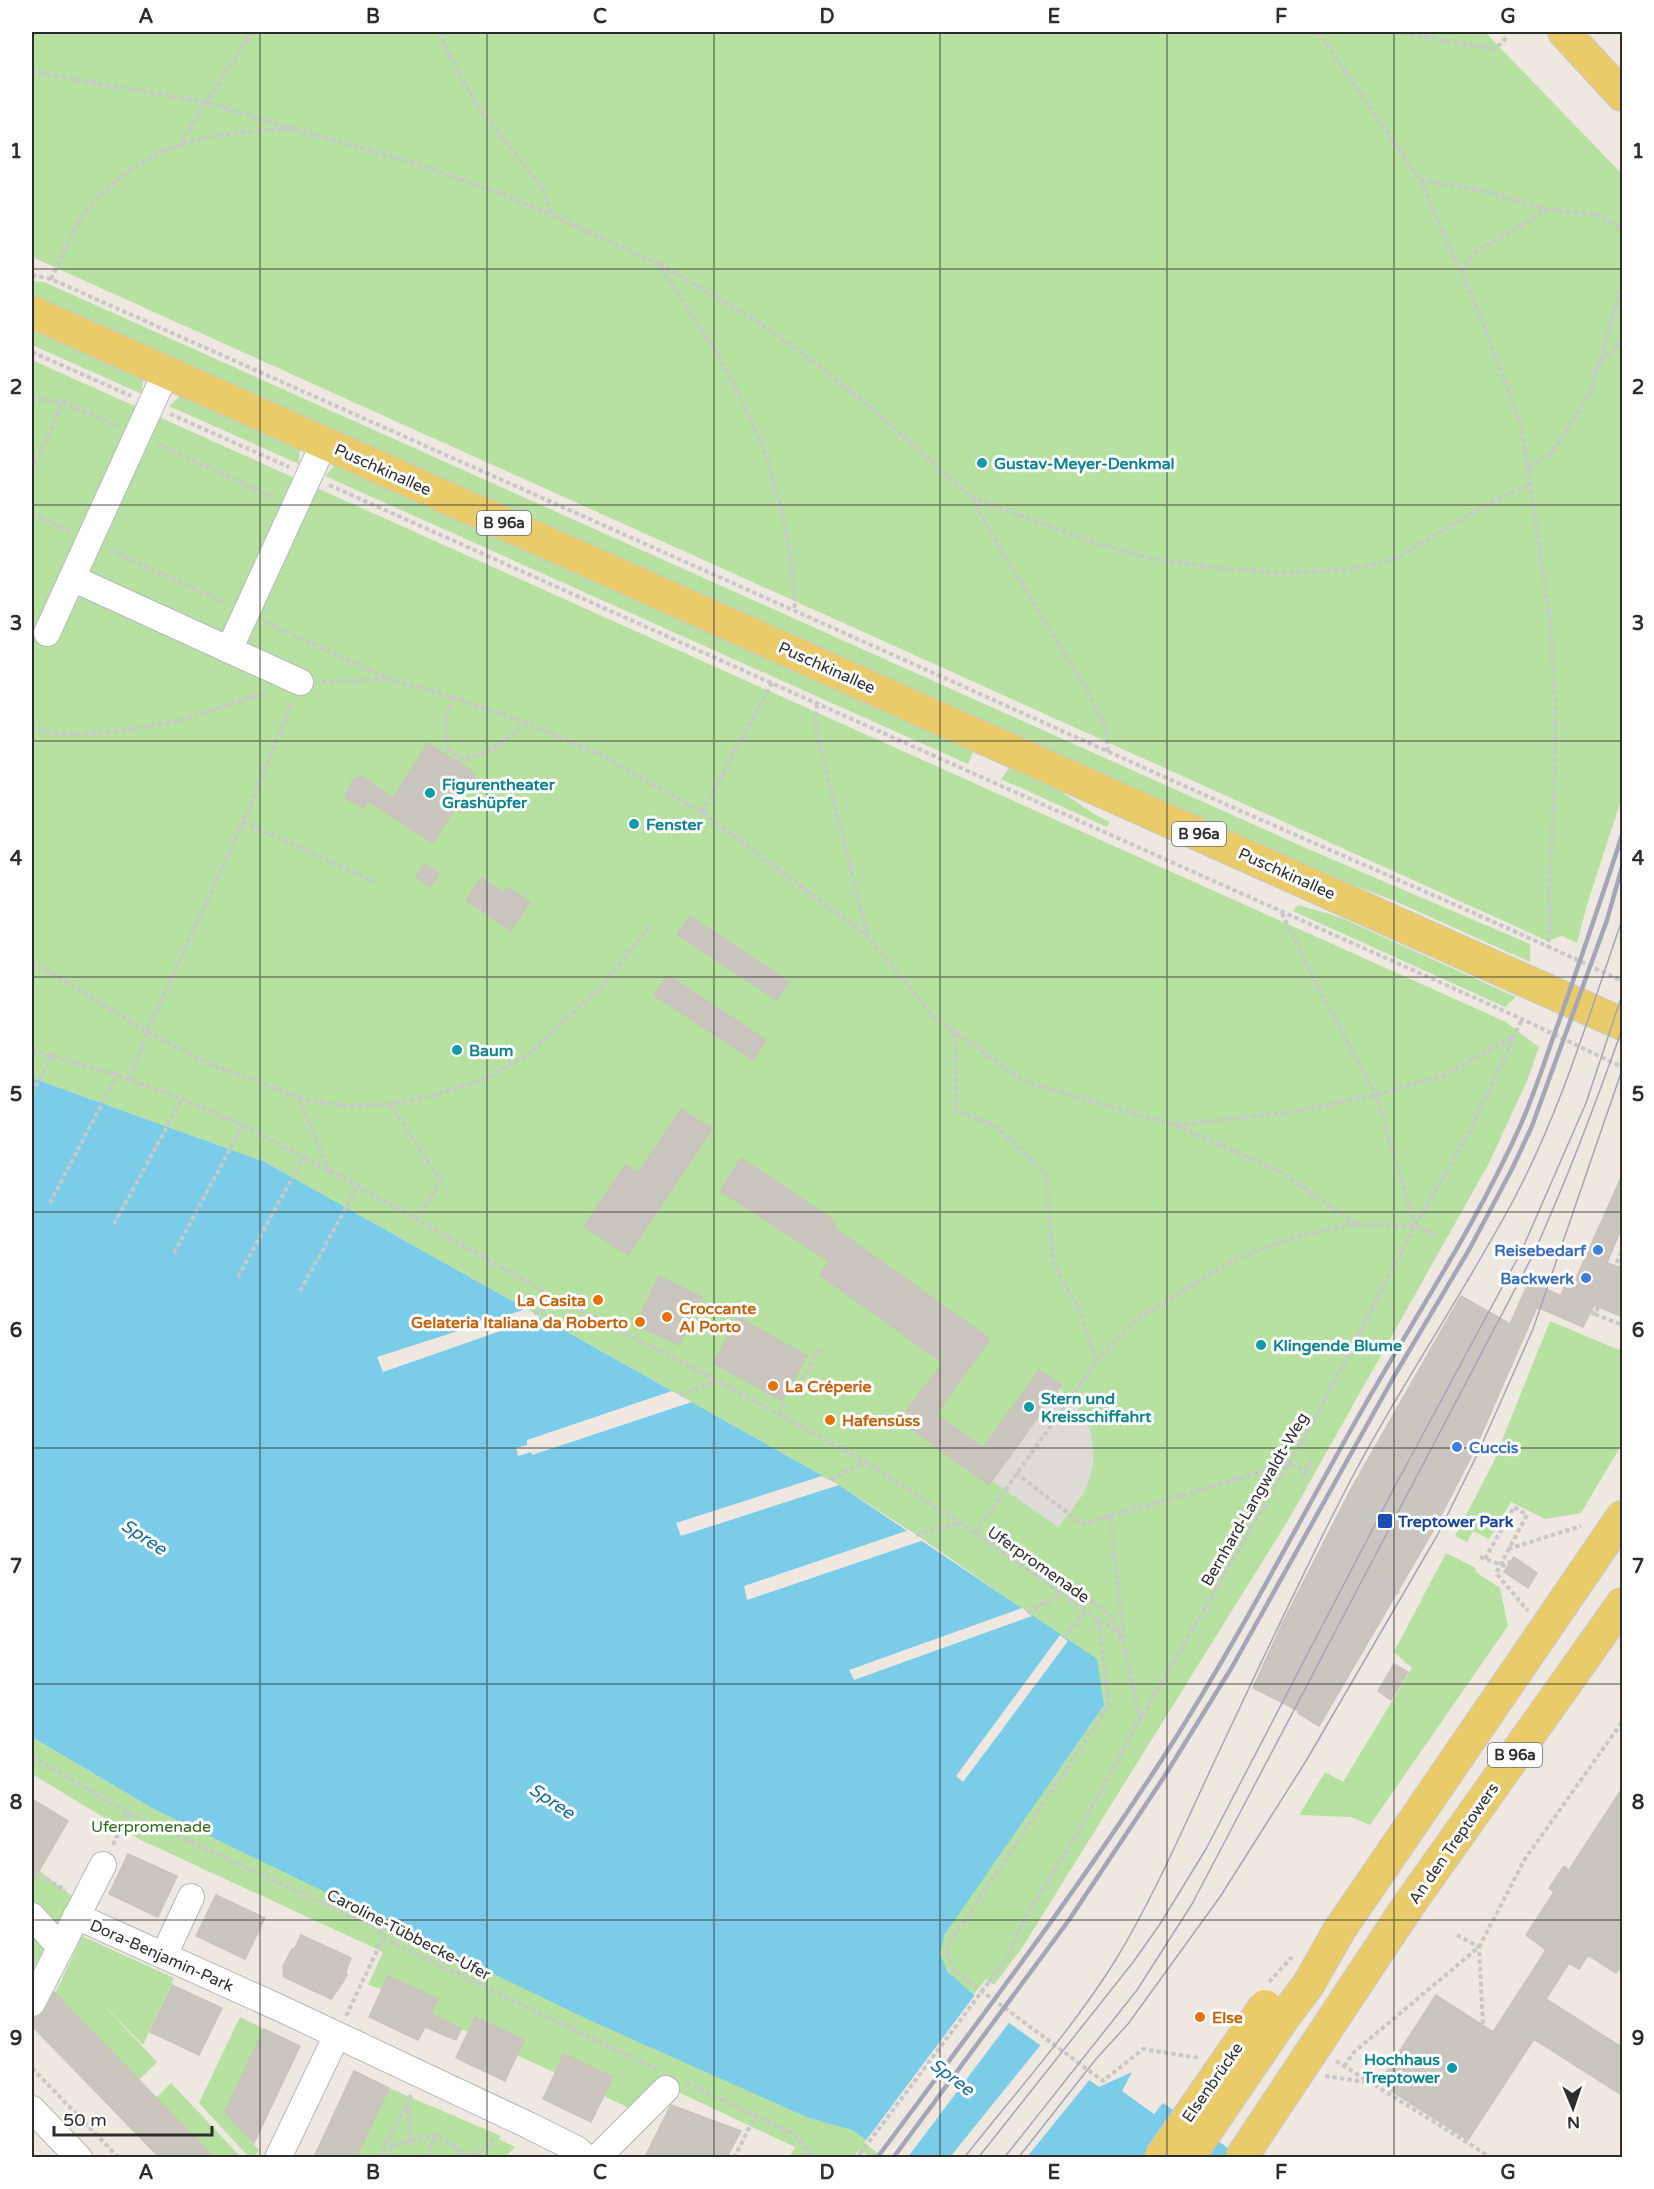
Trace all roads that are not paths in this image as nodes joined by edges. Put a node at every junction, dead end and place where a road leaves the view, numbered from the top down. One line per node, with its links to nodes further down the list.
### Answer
1 (1564, 32): 2 (main road)
2 (1623, 95)
3 (32, 312): 4 (main road, Puschkinallee / B 96a)
4 (166, 372): 5 (main road, Puschkinallee / B 96a); 6 (street)
5 (324, 443): 8 (street); 10 (main road, Puschkinallee / B 96a)
6 (72, 578): 7 (street); 8 (street)
7 (47, 633)
8 (229, 650): 9 (street)
9 (300, 682)
10 (1623, 1024)
11 (1623, 1518): 20 (main road, B 96a)
12 (1623, 1604): 30 (main road, An den Treptowers / B 96a, bridge)
13 (103, 1865): 15 (street)
14 (191, 1897): 18 (street)
15 (81, 1908): 17 (street, Dora-Benjamin-Park); 18 (street, Dora-Benjamin-Park)
16 (32, 1916): 17 (street)
17 (60, 1947): 19 (street, Dora-Benjamin-Park)
18 (164, 1955): 21 (street, Dora-Benjamin-Park)
19 (32, 2003)
20 (1271, 2005): 28 (main road, Elsenbrücke, bridge); 29 (main road, Elsenbrücke / B 96a, bridge)
21 (337, 2035): 25 (street); 26 (street, Dora-Benjamin-Park)
22 (671, 2081): 27 (street)
23 (32, 2109): 24 (street)
24 (79, 2157)
25 (278, 2157)
26 (586, 2157)
27 (597, 2157)
28 (1160, 2157)
29 (1188, 2157)
30 (1241, 2157)

